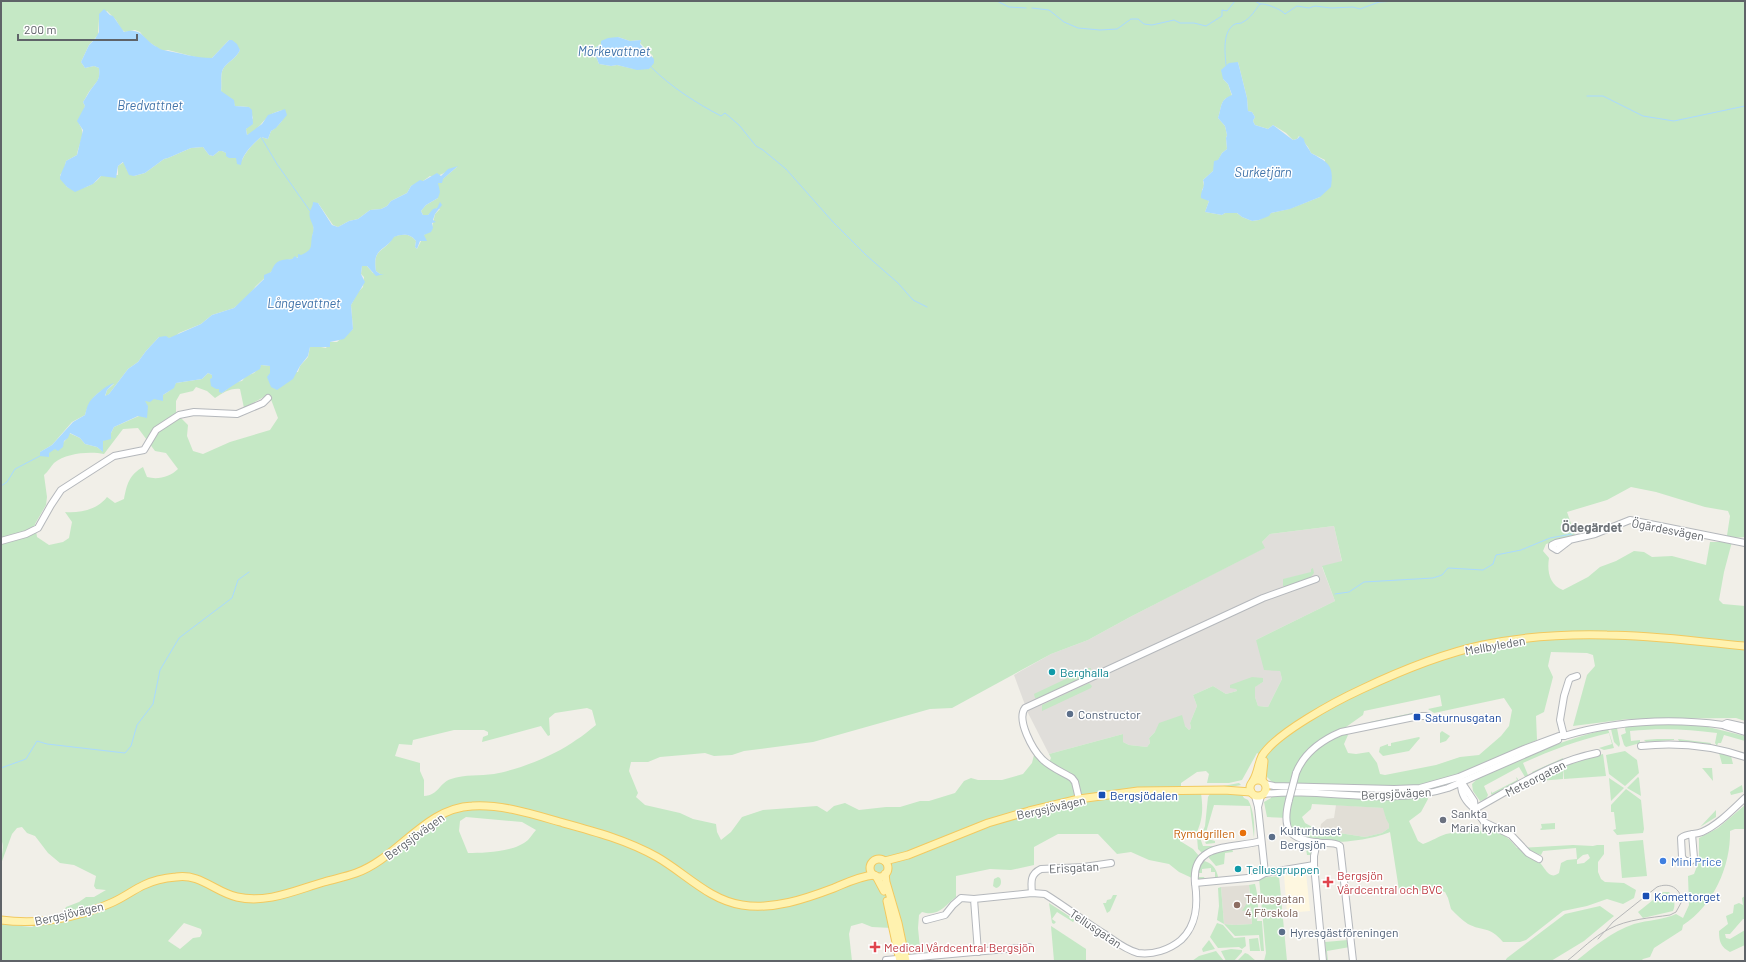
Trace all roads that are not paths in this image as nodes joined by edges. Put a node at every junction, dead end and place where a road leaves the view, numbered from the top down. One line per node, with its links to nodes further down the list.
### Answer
1 (268, 398): 3 (street)
2 (1570, 540): 4 (street, Ögärdesvägen)
3 (1, 541)
4 (1745, 543)
5 (1316, 579): 26 (street)
6 (1745, 646): 14 (main road, Mellbyleden)
7 (1577, 676): 12 (street)
8 (1427, 716): 30 (street, bridge)
9 (1723, 725): 10 (street, Bergsjövägen); 11 (street, Bergsjövägen); 12 (street, Bergsjövägen)
10 (1745, 727)
11 (1745, 732)
12 (1564, 736): 17 (street, Bergsjövägen); 18 (street, Bergsjövägen)
13 (1641, 746): 16 (street)
14 (1270, 748): 19 (main road, Mellbyleden); 20 (main road, Mellbyleden)
15 (1597, 752): 27 (street, Meteorgatan)
16 (1745, 757)
17 (1471, 778): 18 (street, Bergsjövägen); 23 (street)
18 (1460, 780): 20 (street, Bergsjövägen); 21 (street, Bergsjövägen); 23 (street)
19 (1253, 782): 20 (main road, Bergsjövägen); 22 (main road, Bergsjövägen); 24 (main road)
20 (1264, 782): 24 (main road)
21 (1448, 788): 23 (street); 24 (street, Bergsjövägen)
22 (1224, 790): 24 (main road, Bergsjövägen); 26 (main road, Bergsjövägen)
23 (1465, 791): 27 (street)
24 (1258, 795): 29 (street)
25 (1745, 798): 28 (street)
26 (1079, 799): 31 (main road, Bergsjövägen)
27 (1475, 809): 32 (street)
28 (1692, 834)
29 (1261, 841): 38 (street); 41 (street, Tellusgatan)
30 (1317, 842): 35 (street); 52 (street)
31 (908, 854): 33 (main road, Bergsjövägen); 37 (main road, Bergsjövägen)
32 (1539, 858)
33 (885, 861): 36 (main road, Bergsjövägen); 37 (main road)
34 (1111, 863): 42 (street, Erisgatan)
35 (1314, 865): 38 (street); 51 (street)
36 (870, 866): 39 (main road); 40 (main road, Bergsjövägen)
37 (887, 872): 39 (main road, Bergsjövägen); 50 (main road)
38 (1265, 873): 41 (street)
39 (875, 875): 40 (main road, Bergsjövägen); 50 (main road)
40 (845, 883): 44 (main road, Bergsjövägen)
41 (1195, 883): 42 (street, Tellusgatan)
42 (1032, 893): 43 (street, Tellusgatan)
43 (974, 899): 45 (street, Tellusgatan); 47 (street)
44 (1, 920)
45 (926, 920)
46 (1029, 948): 47 (street)
47 (978, 952): 48 (street)
48 (940, 958): 50 (street)
49 (886, 960): 50 (street)
50 (903, 960)
51 (1323, 961)
52 (1353, 961)

